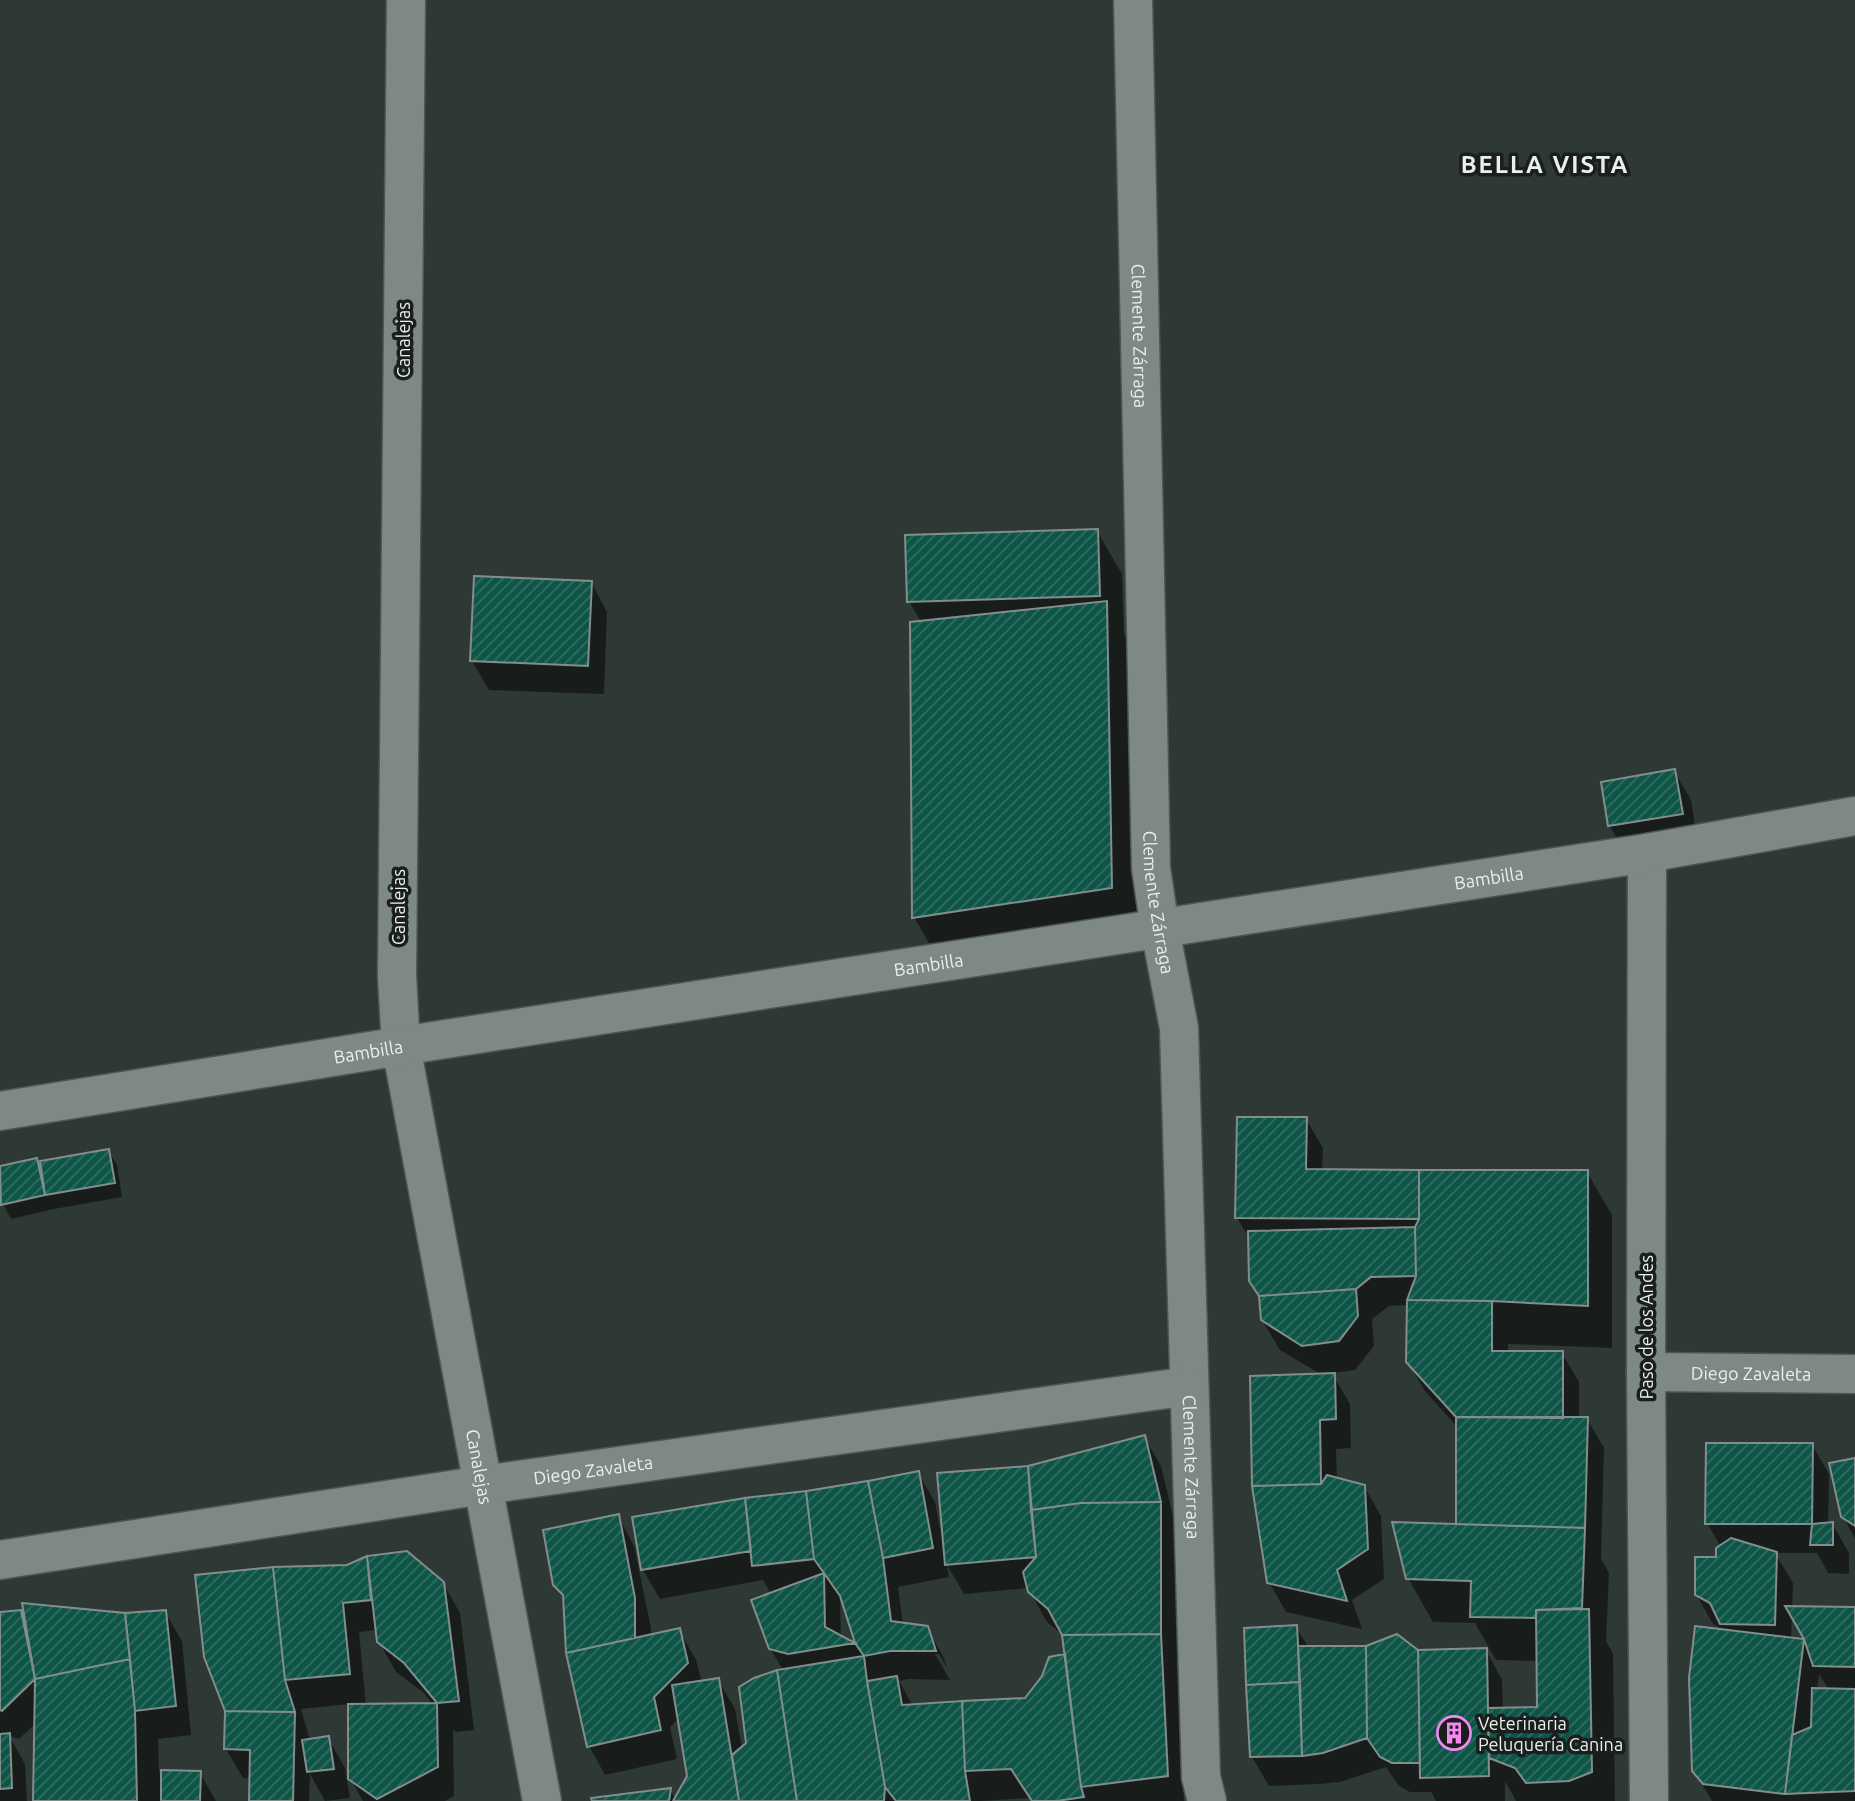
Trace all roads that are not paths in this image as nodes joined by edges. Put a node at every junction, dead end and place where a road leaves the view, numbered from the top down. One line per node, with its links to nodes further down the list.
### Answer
1 (405, 0): 6 (street, Canalejas)
2 (1133, 0): 5 (street, Clemente Zárraga)
3 (1855, 816): 4 (street, Bambilla)
4 (1647, 853): 5 (street, Bambilla); 8 (street, Paso de los Andes)
5 (1160, 929): 6 (street, Bambilla); 10 (street, Clemente Zárraga)
6 (401, 1046): 7 (street, Bambilla); 11 (street, Canalejas)
7 (0, 1111)
8 (1646, 1372): 9 (street, Diego Zavaleta); 15 (street, Paso de los Andes)
9 (1855, 1374)
10 (1189, 1386): 11 (street, Diego Zavaleta); 14 (street, Clemente Zárraga)
11 (483, 1485): 12 (street, Diego Zavaleta); 13 (street, Canalejas)
12 (0, 1560)
13 (542, 1801)
14 (1207, 1801)
15 (1649, 1801)

